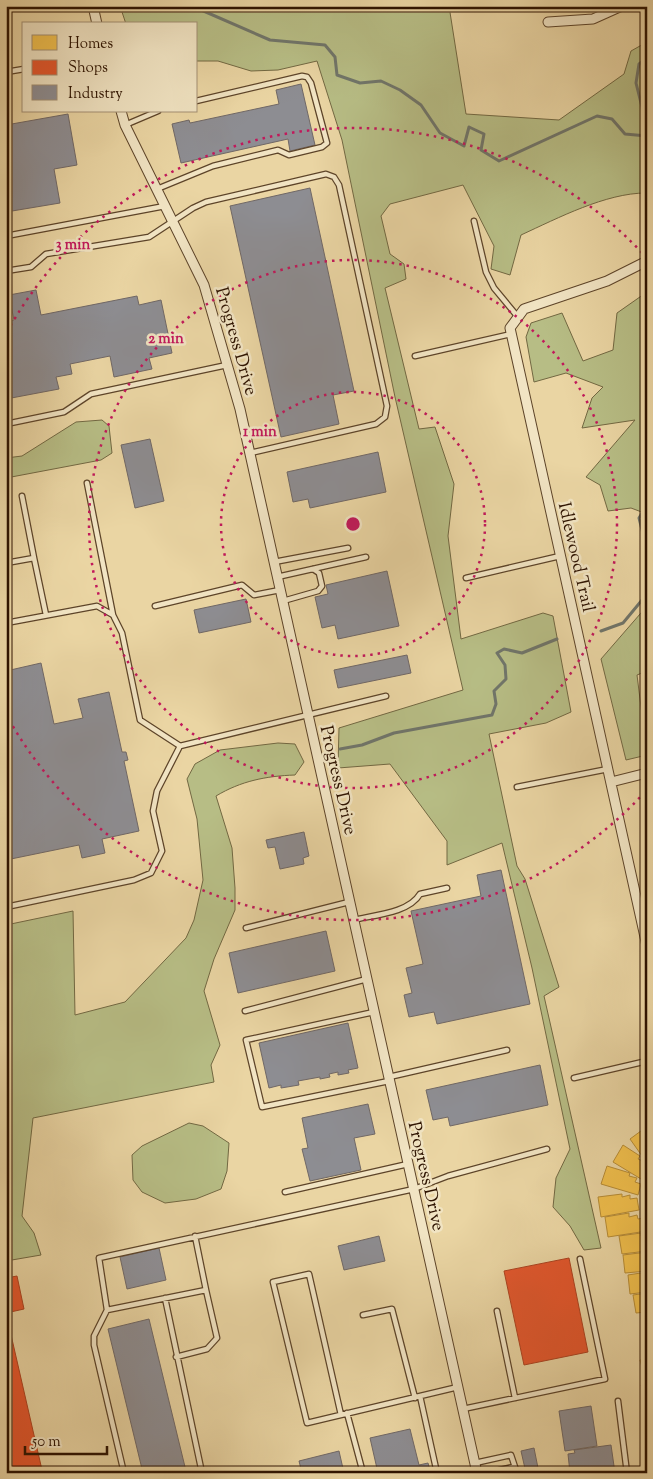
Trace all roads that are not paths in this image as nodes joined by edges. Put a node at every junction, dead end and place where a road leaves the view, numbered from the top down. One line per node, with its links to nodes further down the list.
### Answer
1 (93, 6): 3 (street)
2 (622, 6): 4 (street)
3 (97, 22)
4 (548, 22)
5 (22, 69): 6 (lane)
6 (6, 72)
7 (198, 102): 11 (lane)
8 (121, 112): 10 (street, Progress Drive)
9 (156, 112): 10 (lane)
10 (125, 125): 11 (street, Progress Drive)
11 (156, 189): 12 (street, Progress Drive)
12 (165, 206): 14 (street, Progress Drive); 15 (lane)
13 (474, 220): 18 (lane)
14 (172, 221): 17 (lane); 21 (street, Progress Drive); 23 (lane)
15 (6, 236)
16 (647, 261): 18 (street)
17 (6, 271)
18 (518, 317): 19 (street)
19 (511, 334): 20 (lane); 27 (street, Idlewood Trail)
20 (415, 356)
21 (227, 365): 22 (lane); 23 (street, Progress Drive)
22 (6, 424)
23 (249, 453): 30 (street, Progress Drive)
24 (87, 483): 39 (lane)
25 (22, 496): 29 (lane)
26 (348, 548): 30 (lane)
27 (560, 556): 34 (lane); 44 (street, Idlewood Trail)
28 (366, 557): 32 (lane)
29 (34, 558): 31 (lane); 38 (lane)
30 (274, 562): 33 (street, Progress Drive)
31 (6, 563)
32 (313, 569): 33 (lane); 36 (lane)
33 (277, 577): 35 (street, Progress Drive)
34 (466, 578)
35 (280, 590): 36 (street, Progress Drive); 37 (lane)
36 (282, 601): 42 (street, Progress Drive)
37 (154, 606)
38 (46, 615): 39 (lane); 40 (lane)
39 (114, 615): 43 (lane)
40 (6, 624)
41 (386, 696): 42 (lane)
42 (308, 715): 43 (lane); 49 (street, Progress Drive)
43 (180, 746): 50 (lane)
44 (608, 769): 46 (street, Idlewood Trail); 47 (lane)
45 (647, 773): 46 (street)
46 (611, 782): 53 (street, Idlewood Trail)
47 (518, 787)
48 (447, 888): 51 (lane)
49 (350, 902): 51 (street, Progress Drive); 52 (lane)
50 (6, 907)
51 (353, 920): 54 (street, Progress Drive)
52 (246, 928)
53 (647, 946)
54 (367, 979): 55 (lane); 56 (street, Progress Drive)
55 (245, 1011)
56 (374, 1012): 60 (street, Progress Drive); 60 (lane)
57 (507, 1050): 60 (lane)
58 (647, 1060): 59 (lane)
59 (574, 1078)
60 (389, 1079): 62 (street, Progress Drive)
61 (547, 1149): 63 (lane)
62 (408, 1164): 63 (street, Progress Drive); 64 (lane)
63 (414, 1189): 65 (lane); 73 (street, Progress Drive)
64 (285, 1192)
65 (195, 1236): 67 (lane); 69 (lane)
66 (580, 1259): 76 (lane)
67 (206, 1290): 68 (lane); 72 (lane)
68 (164, 1298): 69 (lane); 72 (lane)
69 (107, 1310): 83 (lane)
70 (497, 1311): 76 (lane)
71 (363, 1315): 75 (lane)
72 (176, 1357): 84 (lane)
73 (458, 1388): 74 (lane); 78 (street, Progress Drive)
74 (420, 1396): 75 (lane); 86 (lane)
75 (414, 1398): 79 (lane)
76 (515, 1398): 78 (lane)
77 (618, 1401): 90 (lane)
78 (463, 1409): 81 (street, Progress Drive)
79 (347, 1413): 80 (lane); 85 (lane)
80 (341, 1415): 80 (lane)
81 (475, 1463): 82 (lane); 87 (street, Progress Drive)
82 (514, 1467): 88 (lane); 89 (lane)
83 (124, 1473)
84 (202, 1473)
85 (363, 1473)
86 (437, 1473)
87 (478, 1473)
88 (487, 1473)
89 (517, 1473)
90 (627, 1473)

